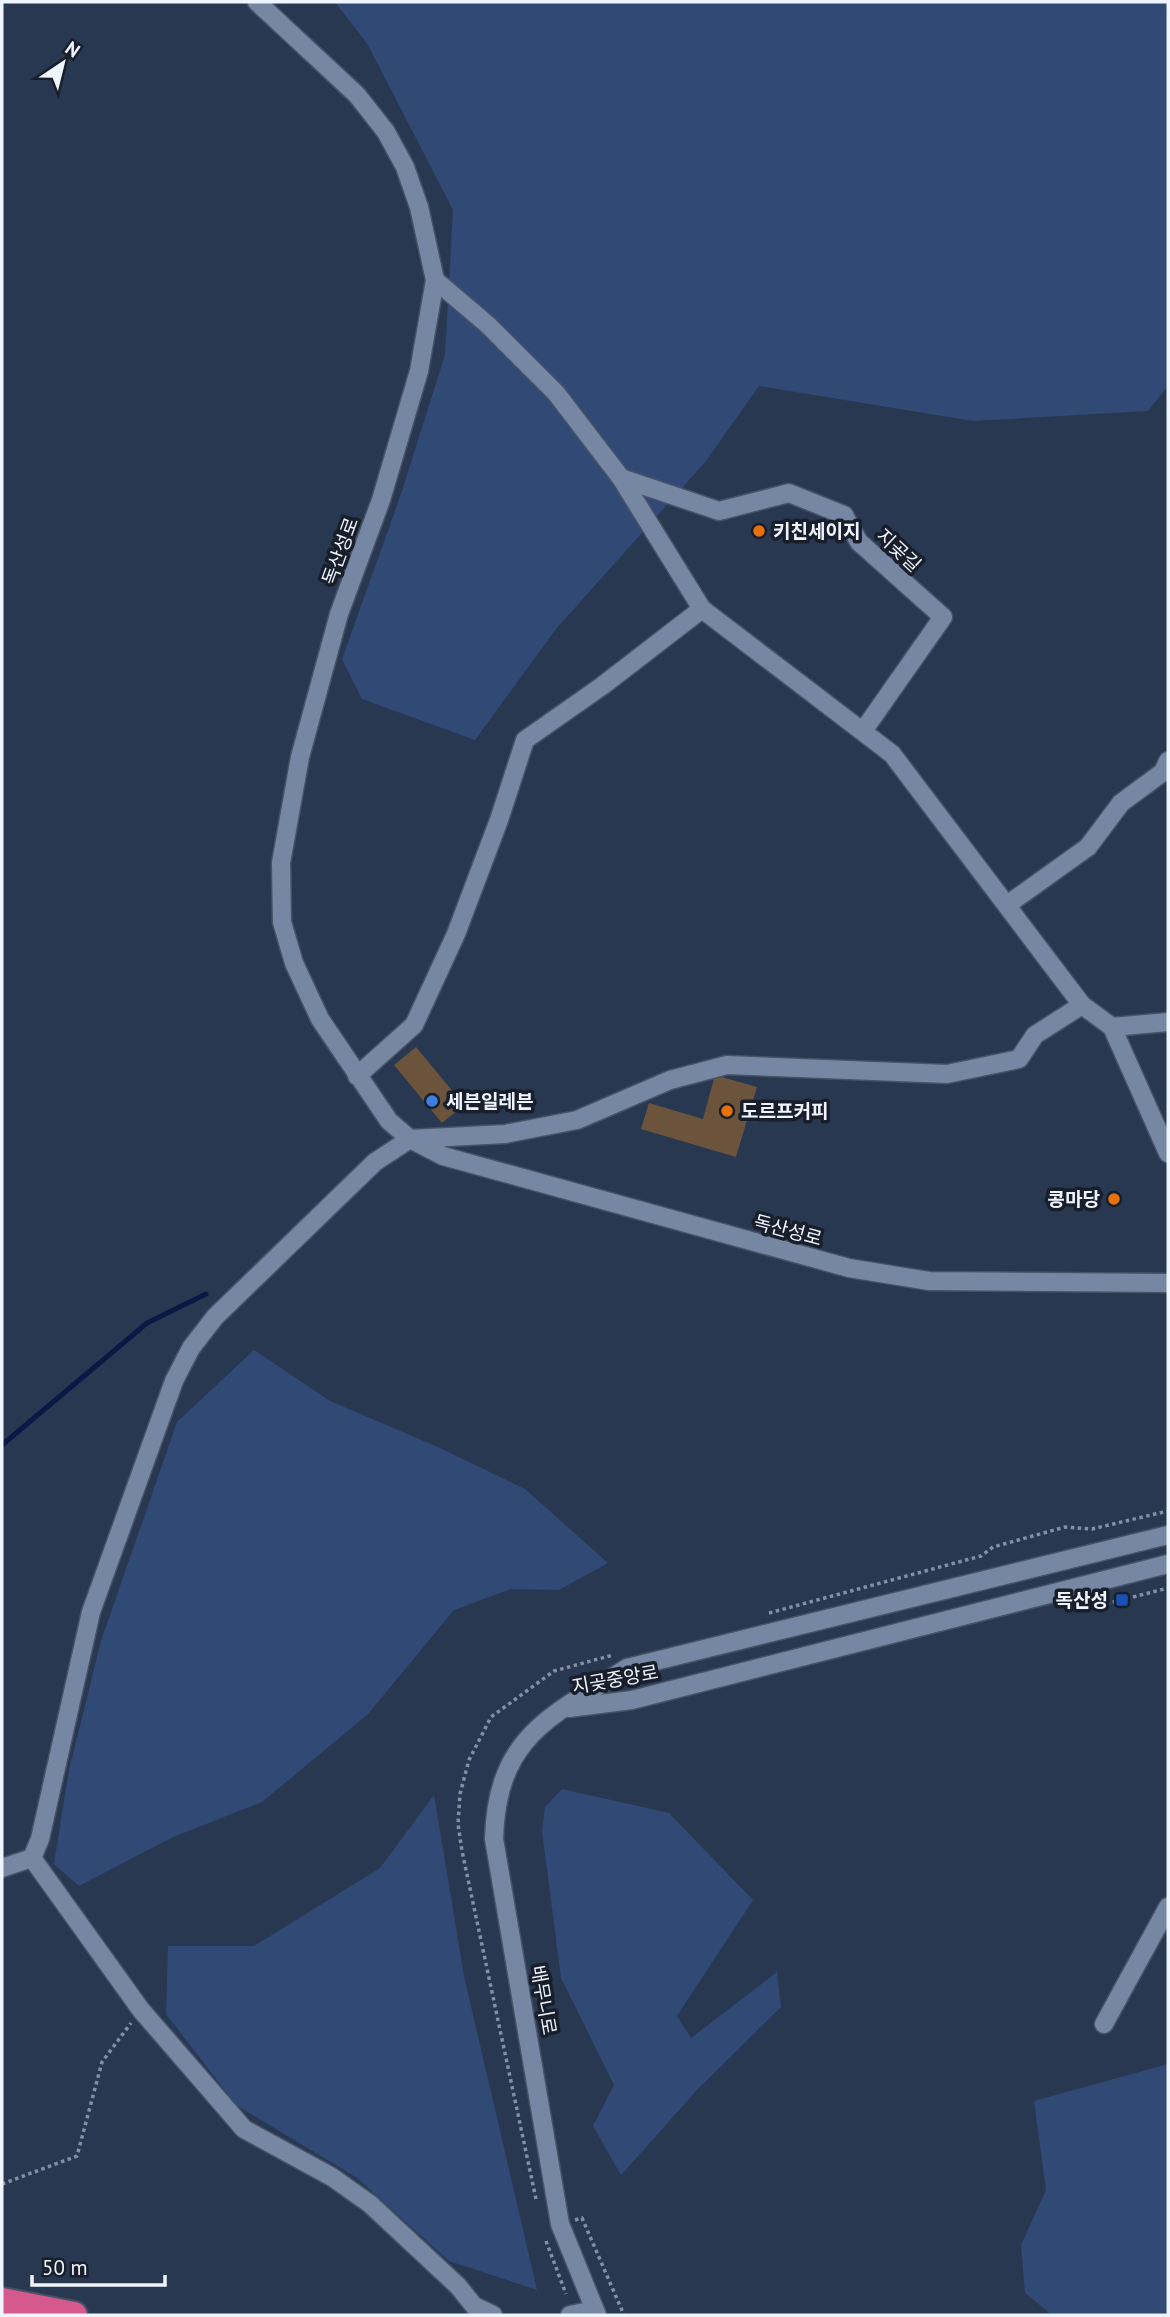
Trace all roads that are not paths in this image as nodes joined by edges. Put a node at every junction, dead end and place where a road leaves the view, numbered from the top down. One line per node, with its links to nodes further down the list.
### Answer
1 (257, 2): 2 (street, 독산성로)
2 (435, 280): 3 (street); 11 (street, 독산성로)
3 (621, 478): 4 (street); 5 (street, 지곶길)
4 (702, 609): 5 (street); 11 (street)
5 (863, 731): 7 (street)
6 (1168, 761): 7 (street)
7 (1007, 905): 8 (street)
8 (1082, 1005): 10 (street); 12 (street)
9 (1168, 1022): 10 (street)
10 (1112, 1027): 13 (street)
11 (357, 1076): 12 (street, 독산성로)
12 (410, 1139): 14 (street, 독산성로); 18 (street)
13 (1168, 1153)
14 (1168, 1283)
15 (1168, 1535): 17 (street, 지곶중앙로)
16 (1168, 1563): 17 (street, 지곶중앙로)
17 (562, 1709): 23 (street, 배무니로)
18 (32, 1858): 19 (street); 25 (street)
19 (2, 1868)
20 (1168, 1908): 21 (street)
21 (1104, 2024)
22 (2, 2301): 24 (highway)
23 (595, 2312): 26 (street)
24 (74, 2315)
25 (493, 2315)
26 (570, 2315)

